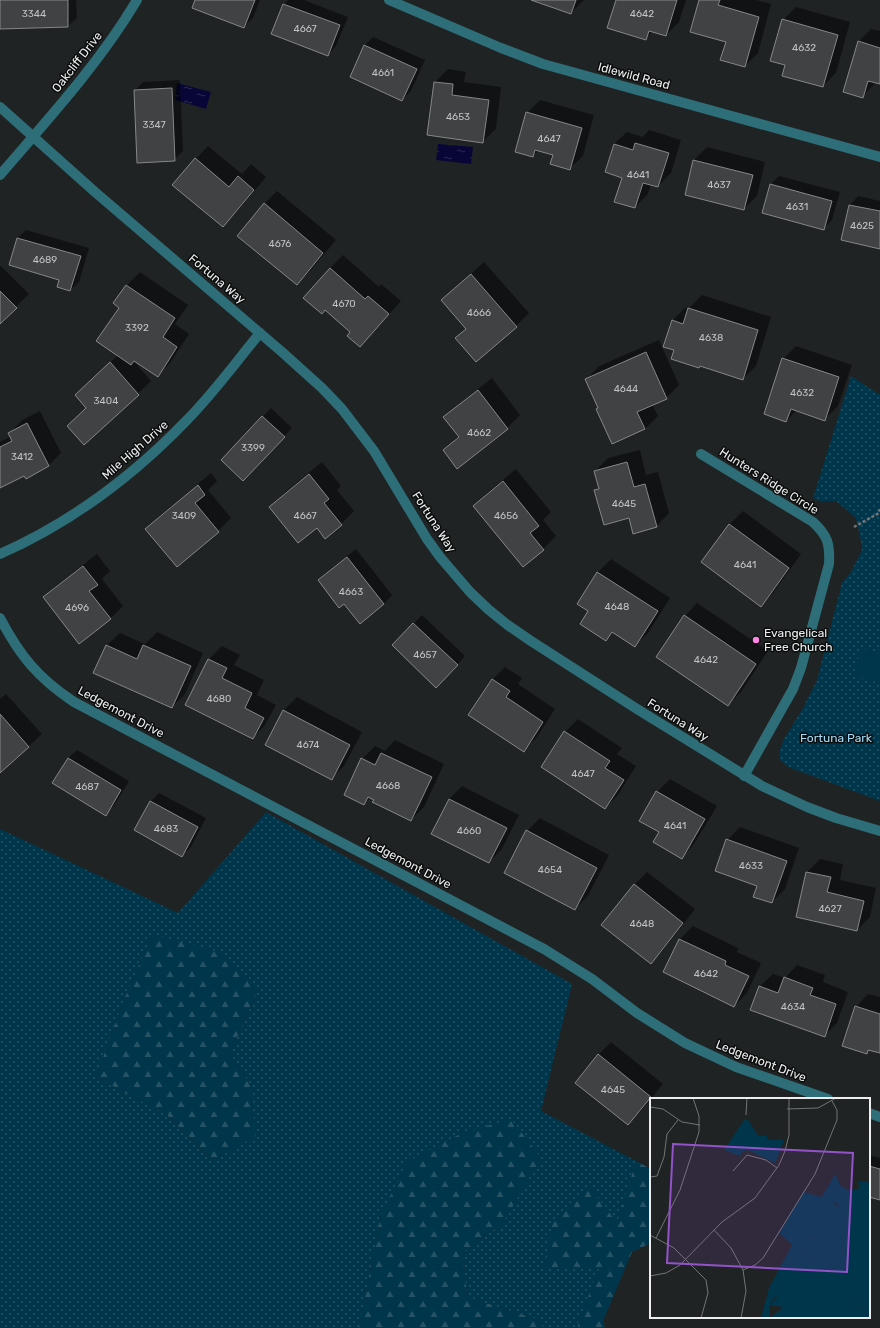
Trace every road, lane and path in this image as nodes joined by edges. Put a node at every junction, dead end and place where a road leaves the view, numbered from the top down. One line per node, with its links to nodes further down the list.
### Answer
1 (137, 0): 4 (street, Oakcliff Drive)
2 (389, 0): 5 (street, Idlewild Road)
3 (0, 107): 4 (street, Fortuna Way)
4 (33, 137): 6 (street, Oakcliff Drive); 7 (street, Fortuna Way)
5 (880, 157)
6 (0, 175)
7 (260, 333): 11 (street, Mile High Drive); 13 (street, Fortuna Way)
8 (701, 454): 13 (street, Hunters Ridge Circle)
9 (880, 509): 10 (path)
10 (854, 527)
11 (0, 554)
12 (0, 618): 15 (street, Ledgemont Drive)
13 (744, 776): 14 (street, Fortuna Way)
14 (880, 831)
15 (825, 1098)
16 (870, 1113): 17 (street)
17 (880, 1117)

